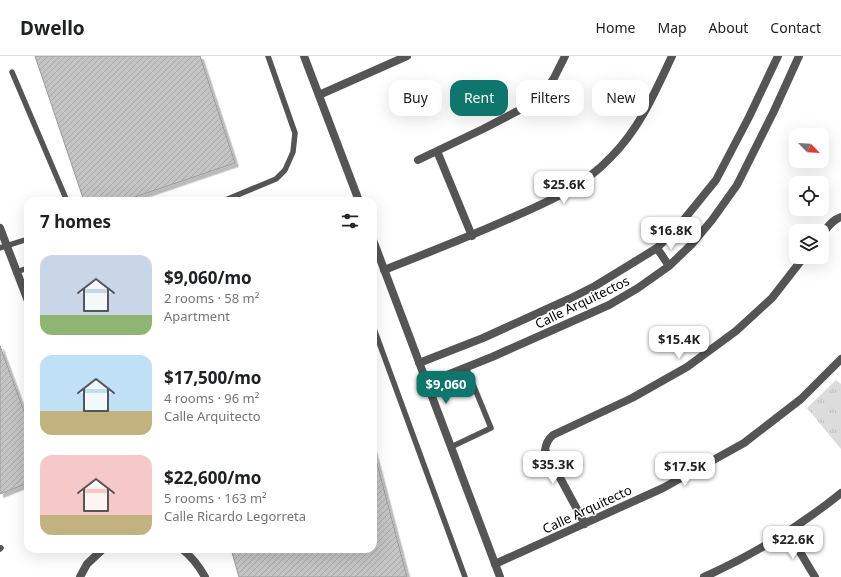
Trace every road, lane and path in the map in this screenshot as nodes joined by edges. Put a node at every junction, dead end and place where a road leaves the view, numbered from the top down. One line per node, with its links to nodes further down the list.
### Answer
1 (268, 56): 13 (lane)
2 (304, 56): 9 (street)
3 (407, 56): 9 (street)
4 (565, 56): 10 (street)
5 (672, 56): 18 (street)
6 (778, 56): 21 (street, Calle Arquitectos)
7 (799, 56): 24 (street, Calle Arquitectos)
8 (12, 72): 12 (lane)
9 (319, 95): 14 (street)
10 (438, 151): 11 (street); 18 (street)
11 (418, 160)
12 (65, 197)
13 (233, 197)
14 (357, 197)
15 (841, 217): 16 (street)
16 (829, 225)
17 (0, 228): 20 (street)
18 (472, 236): 26 (street)
19 (24, 240): 20 (lane)
20 (3, 248): 27 (street)
21 (657, 248): 24 (street); 31 (street, Calle Arquitectos)
22 (377, 251): 26 (street)
23 (799, 264): 36 (street)
24 (669, 266): 32 (street, Calle Arquitectos)
25 (24, 269): 27 (lane)
26 (384, 270): 31 (street)
27 (16, 272): 28 (street)
28 (24, 291)
29 (377, 337): 44 (lane)
30 (841, 359): 36 (street, Calle Arquitecto)
31 (419, 363): 33 (street)
32 (466, 367): 33 (street, Calle Arquitectos); 34 (lane)
33 (427, 383): 34 (street)
34 (451, 447): 40 (street)
35 (841, 493): 37 (street)
36 (585, 524): 40 (street, Calle Arquitecto)
37 (788, 532): 41 (street); 46 (street)
38 (99, 553): 42 (street)
39 (186, 553): 43 (street)
40 (495, 564): 45 (street)
41 (708, 576)
42 (80, 577)
43 (205, 577)
44 (465, 577)
45 (500, 577)
46 (815, 577)

